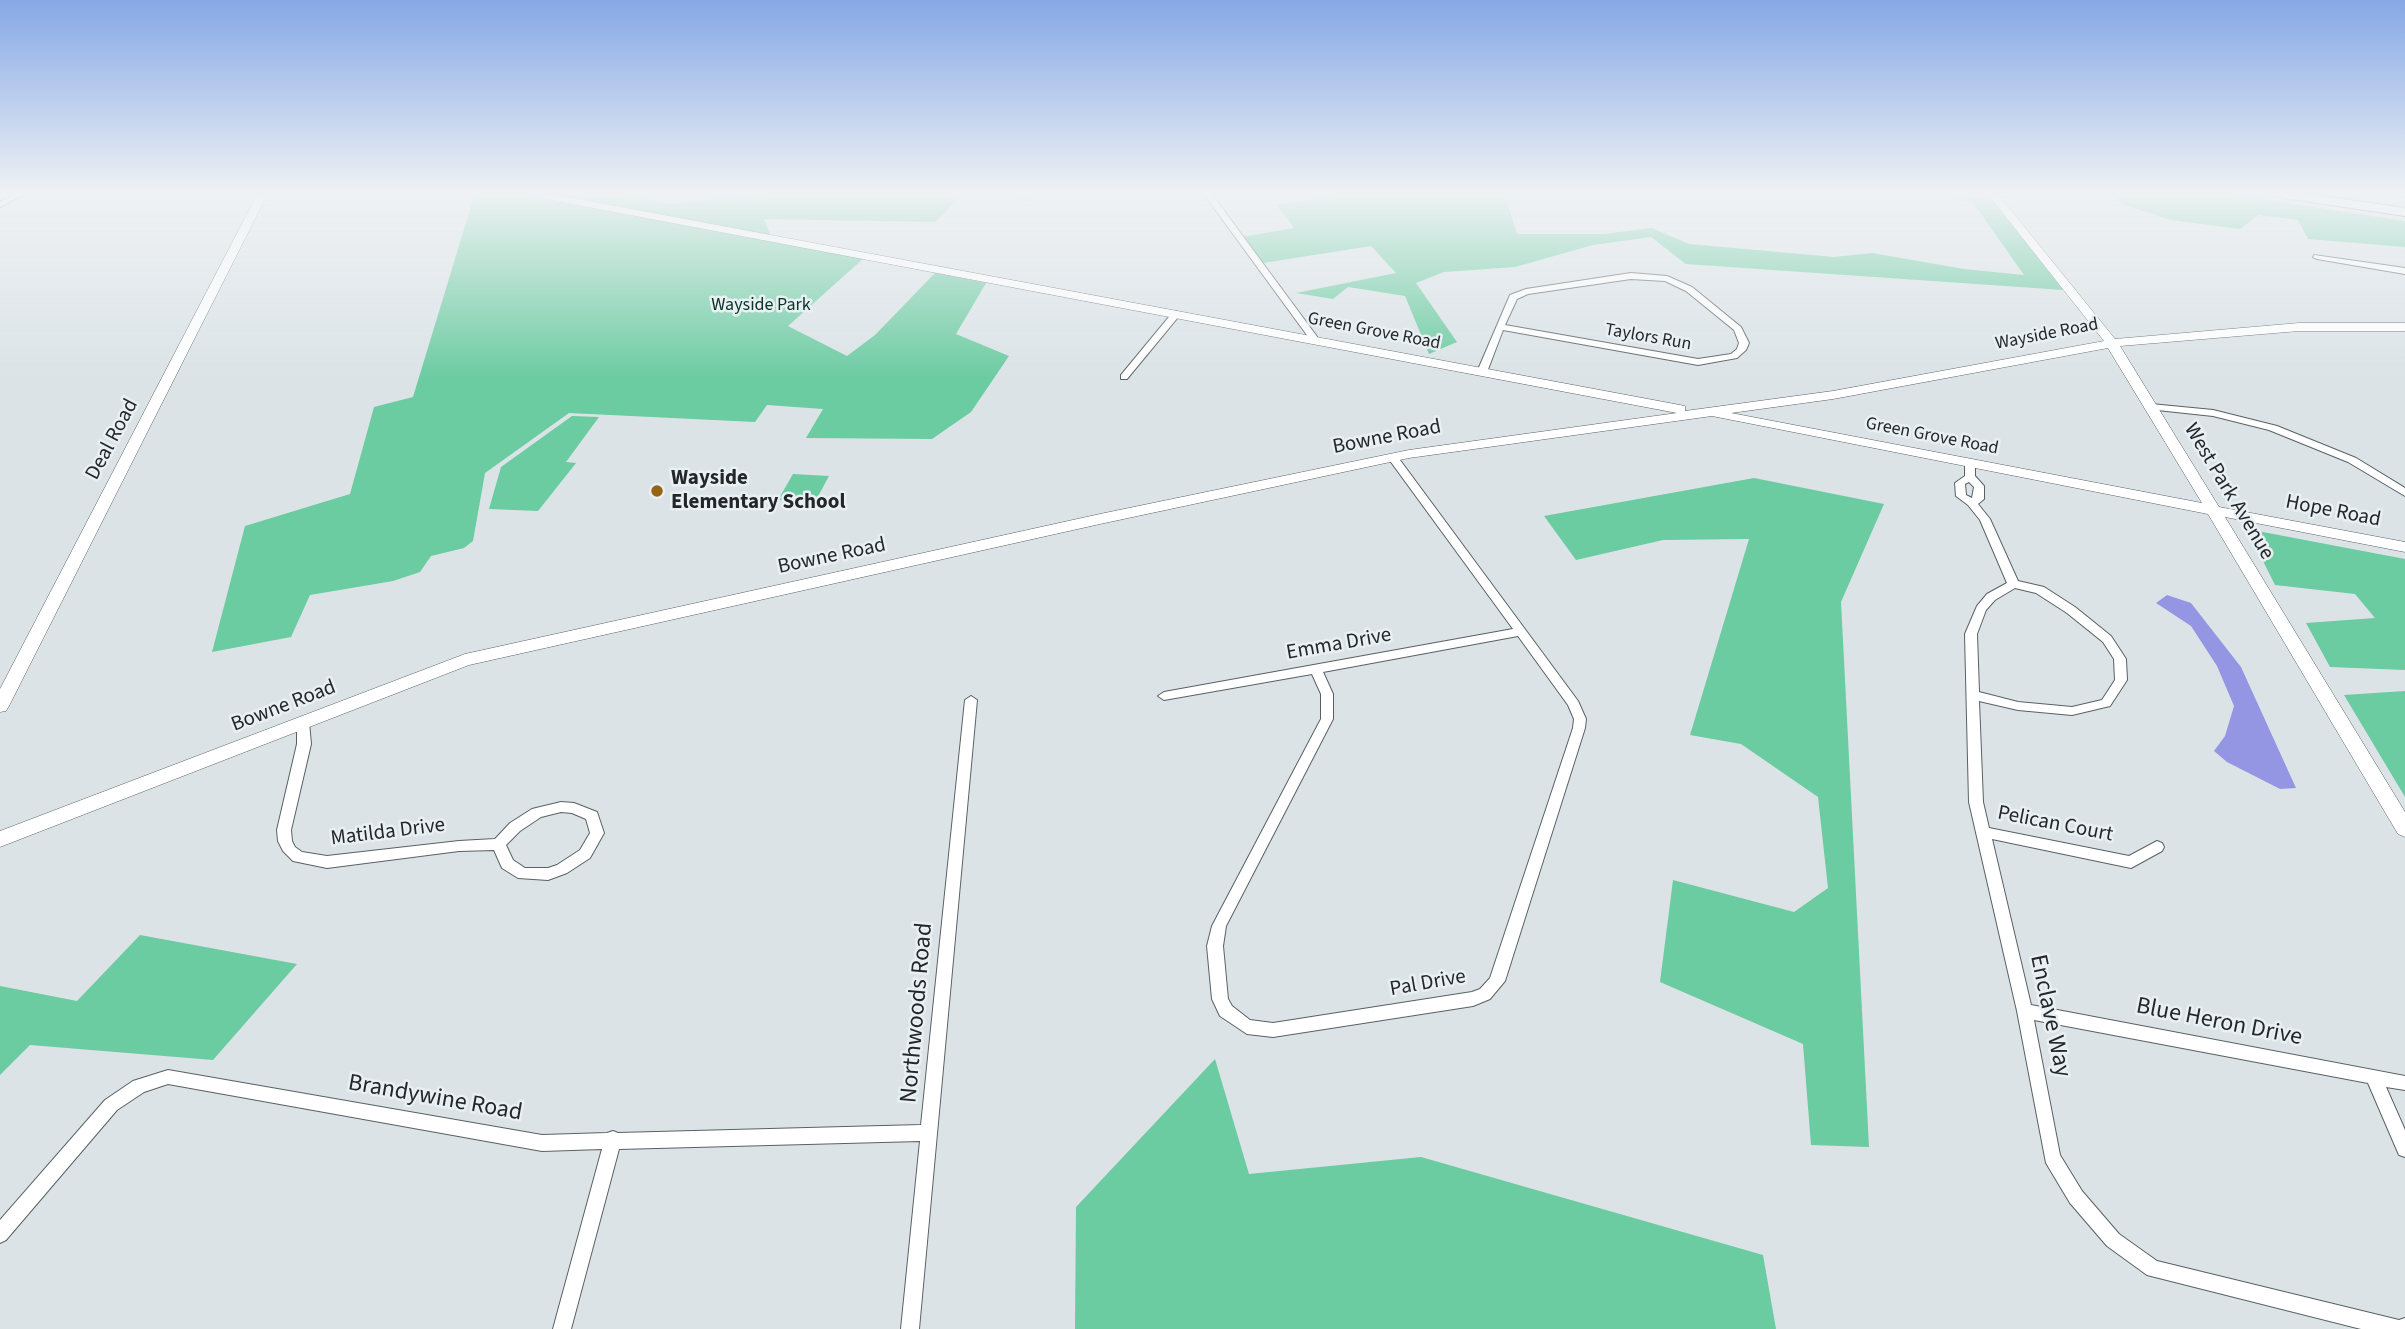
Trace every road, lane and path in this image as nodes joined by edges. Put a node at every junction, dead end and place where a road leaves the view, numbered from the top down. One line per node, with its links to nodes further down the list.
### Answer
1 (231, 255): 32 (street, Deal Road)
2 (861, 255): 7 (street, Green Grove Road)
3 (1254, 255): 10 (street)
4 (2042, 255): 11 (street, West Park Avenue)
5 (2317, 257): 6 (street)
6 (2405, 271)
7 (1176, 314): 10 (street, Green Grove Road); 13 (street)
8 (1500, 327): 8 (street, Taylors Run); 12 (street, Taylors Run)
9 (2405, 327): 11 (street, Wayside Road)
10 (1315, 340): 12 (street, Green Grove Road)
11 (2111, 342): 15 (street, Wayside Road); 16 (street, West Park Avenue)
12 (1482, 372): 14 (street, Green Grove Road)
13 (1124, 377)
14 (1618, 397): 17 (street, Green Grove Road); 18 (street)
15 (1771, 403): 17 (street, Wayside Road); 19 (street)
16 (2151, 407): 22 (street); 24 (street, West Park Avenue)
17 (1699, 412): 18 (street, Bowne Road); 19 (street, Green Grove Road)
18 (1631, 421): 20 (street, Bowne Road)
19 (1778, 426): 21 (street, Green Grove Road)
20 (1393, 458): 27 (street, Pal Drive); 33 (street, Bowne Road)
21 (1970, 470): 23 (street); 24 (street, Green Grove Road)
22 (2405, 493)
23 (1972, 503): 26 (street)
24 (2211, 510): 25 (street, Hope Road); 34 (street, West Park Avenue)
25 (2405, 547)
26 (2012, 584): 29 (street, Enclave Way); 29 (street)
27 (1520, 632): 28 (street, Emma Drive); 28 (street, Pal Drive)
28 (1316, 669): 30 (street, Emma Drive)
29 (1973, 695): 35 (street, Enclave Way)
30 (1164, 696)
31 (971, 700): 42 (street, Northwoods Road)
32 (0, 706)
33 (303, 722): 36 (street, Bowne Road); 37 (street, Matilda Drive)
34 (2405, 829)
35 (1982, 832): 38 (street, Pelican Court); 39 (street, Enclave Way)
36 (0, 839)
37 (499, 844): 37 (street)
38 (2157, 847)
39 (2025, 1011): 40 (street, Blue Heron Drive); 46 (street, Enclave Way)
40 (2373, 1077): 41 (street, Blue Heron Drive); 44 (street)
41 (2405, 1083)
42 (930, 1133): 43 (street, Brandywine Road); 48 (street, Northwoods Road)
43 (613, 1139): 45 (street, Brandywine Road); 47 (street)
44 (2405, 1149)
45 (0, 1234)
46 (2405, 1326)
47 (562, 1329)
48 (910, 1329)

